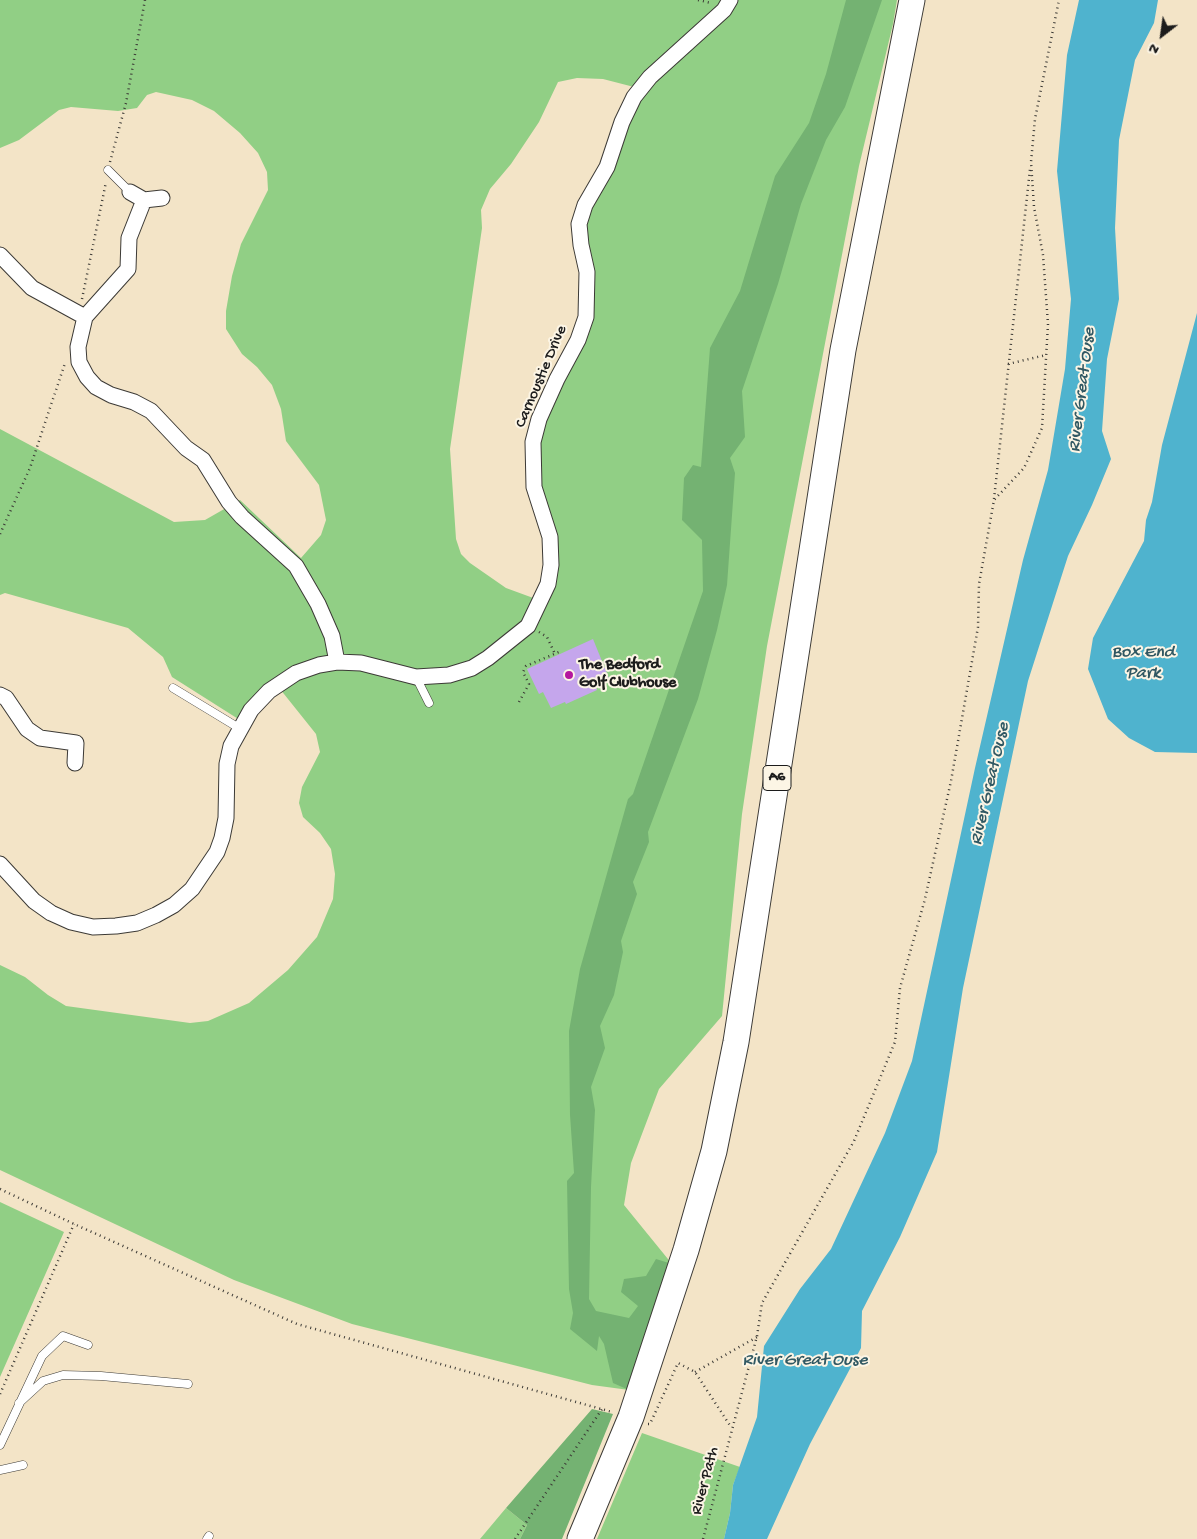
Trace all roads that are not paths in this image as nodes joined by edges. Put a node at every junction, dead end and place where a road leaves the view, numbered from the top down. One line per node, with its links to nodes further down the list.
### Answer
1 (730, 0): 10 (street, Carnoustie Drive)
2 (912, 0): 23 (highway, A6)
3 (108, 170): 4 (lane)
4 (130, 192): 6 (street)
5 (162, 198): 6 (street)
6 (144, 200): 8 (street)
7 (0, 255): 8 (street)
8 (82, 315): 9 (street)
9 (337, 662): 10 (street, Carnoustie Drive); 14 (street, Carnoustie Drive)
10 (416, 677): 13 (lane)
11 (173, 688): 14 (lane)
12 (0, 695): 15 (street)
13 (429, 703)
14 (239, 728): 16 (street, Carnoustie Drive)
15 (75, 763)
16 (0, 864)
17 (88, 1345): 19 (lane)
18 (188, 1384): 19 (lane)
19 (19, 1403): 20 (lane)
20 (0, 1445)
21 (23, 1465): 22 (lane)
22 (0, 1470)
23 (580, 1539)

